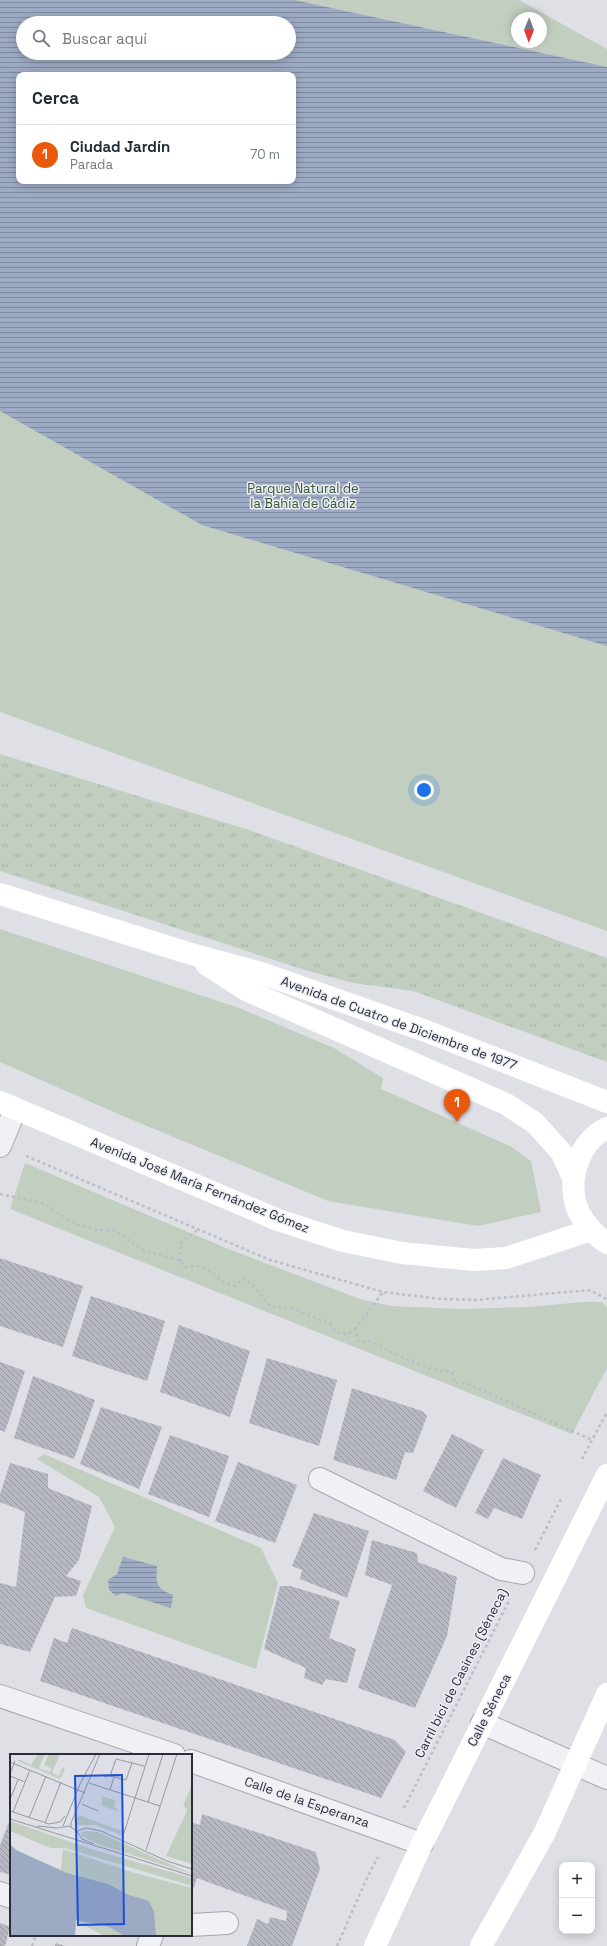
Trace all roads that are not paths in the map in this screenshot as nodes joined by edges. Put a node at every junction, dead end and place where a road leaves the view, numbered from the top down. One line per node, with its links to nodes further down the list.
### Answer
1 (0, 894): 2 (street, Avenida de Cuatro de Diciembre de 1977)
2 (188, 953): 3 (street, Avenida de Cuatro de Diciembre de 1977); 7 (street, Avenida de Cuatro de Diciembre de 1977)
3 (607, 1102)
4 (7, 1106): 6 (street); 8 (street, Avenida José María Fernández Gómez)
5 (607, 1128): 7 (street)
6 (0, 1146)
7 (573, 1178): 8 (street)
8 (599, 1236)
9 (607, 1475): 14 (street, Calle Séneca)
10 (320, 1479): 11 (street)
11 (523, 1573)
12 (607, 1694): 17 (street)
13 (0, 1696): 15 (street)
14 (482, 1723): 17 (street); 19 (street, Calle Séneca)
15 (164, 1753)
16 (192, 1761): 19 (street, Calle de la Esperanza)
17 (576, 1765): 18 (street); 27 (street)
18 (607, 1778)
19 (422, 1844): 26 (street, Calle Séneca)
20 (0, 1893): 21 (street)
21 (10, 1897)
22 (228, 1923): 23 (street)
23 (192, 1925)
24 (152, 1936): 25 (street)
25 (148, 1946)
26 (375, 1946)
27 (481, 1946)

